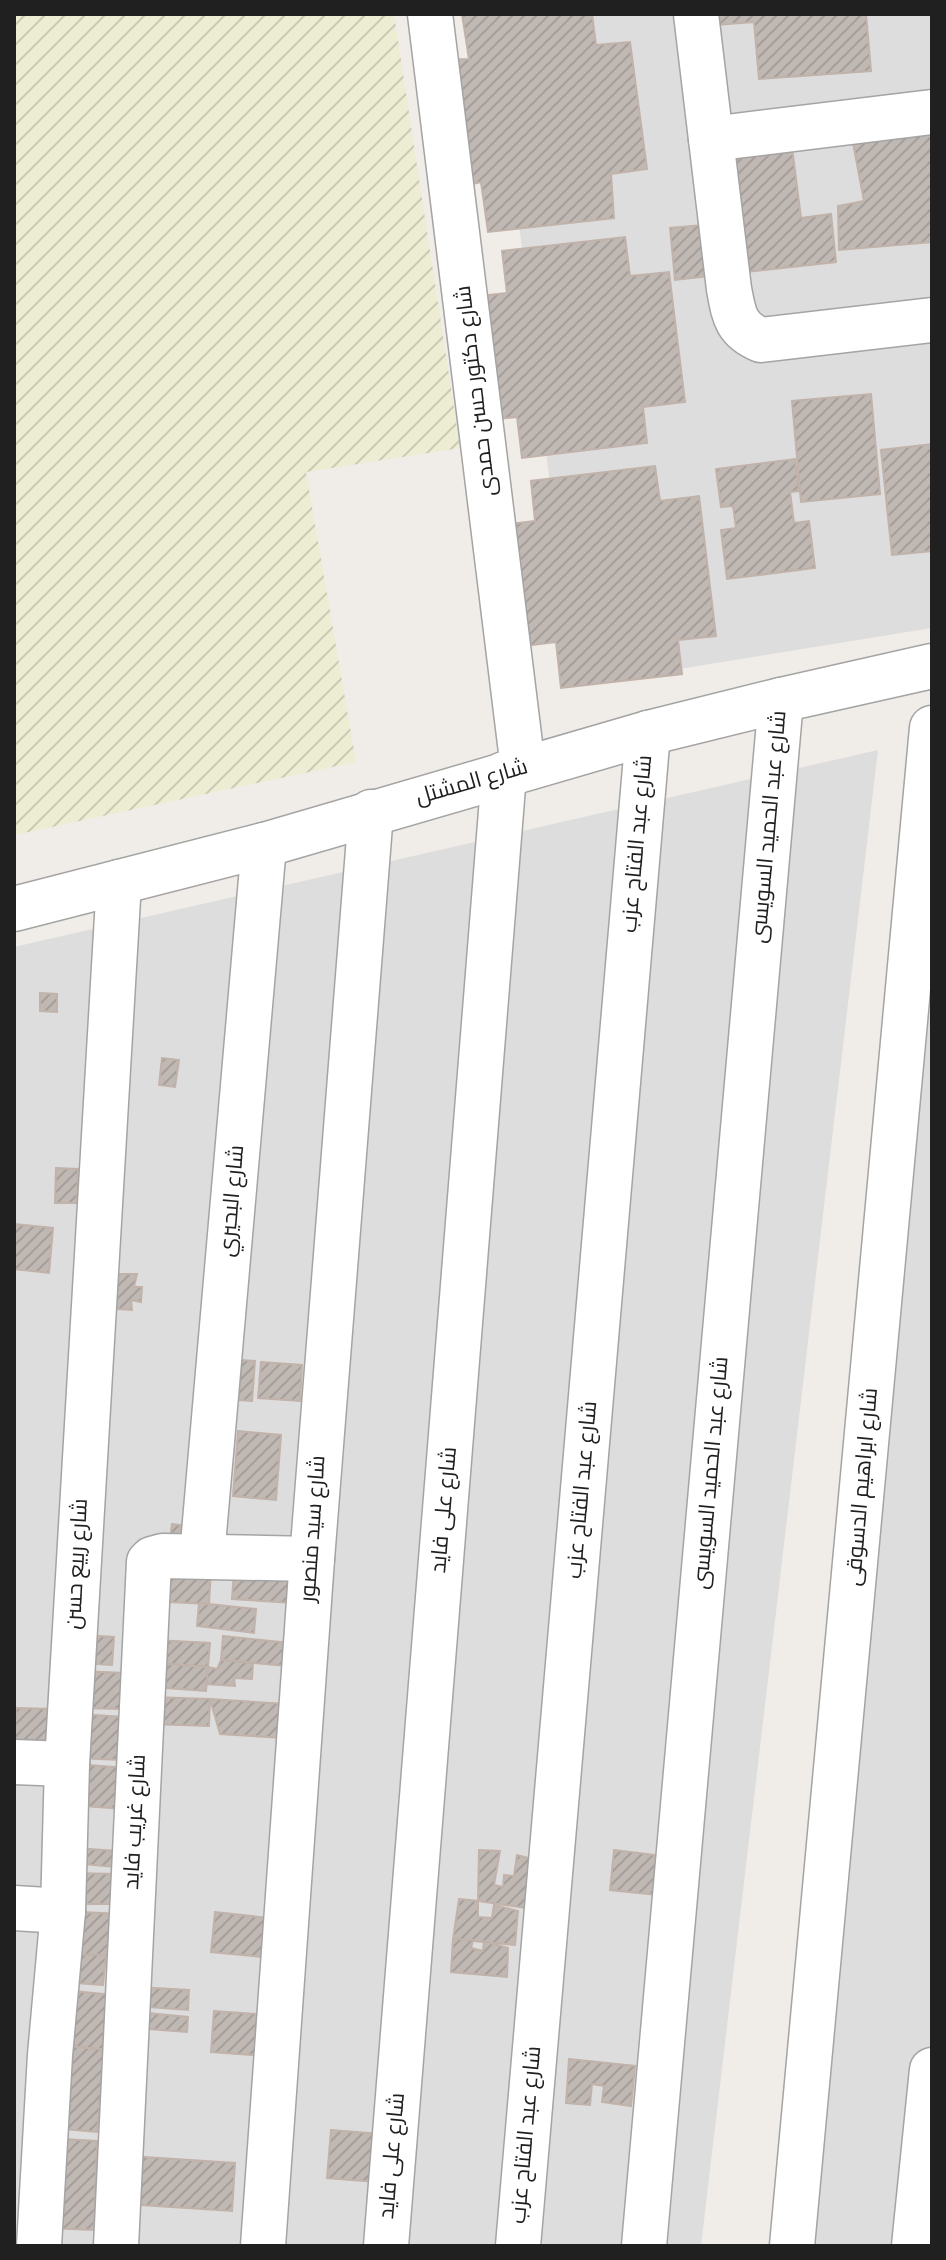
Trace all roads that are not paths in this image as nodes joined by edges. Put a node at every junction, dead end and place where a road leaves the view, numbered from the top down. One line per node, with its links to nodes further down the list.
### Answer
1 (430, 14): 10 (street, شارع دكتور حسن حمدى)
2 (696, 14): 4 (street)
3 (932, 112): 4 (street)
4 (711, 139): 5 (street)
5 (932, 320)
6 (932, 666): 7 (street, شارع المشتل)
7 (781, 700): 9 (street, شارع المشتل); 30 (street, شارع عبد الحميد السويسى)
8 (932, 728): 14 (street, شارع ابراهيم الدسوقى)
9 (648, 733): 10 (street, شارع المشتل); 29 (street, شارع عبد الفتاح عزب)
10 (513, 771): 11 (street, شارع المشتل); 28 (street, شارع على فايد)
11 (371, 812): 12 (street, شارع المشتل); 17 (street, شارع سيد منصور)
12 (264, 845): 13 (street, شارع المشتل); 16 (street, شارع البحيري)
13 (119, 882): 15 (street, شارع المشتل); 19 (street, شارع ربيع حسن)
14 (925, 896): 31 (street, شارع ابراهيم الدسوقى)
15 (14, 909)
16 (202, 1556): 17 (street, شارع غريب فايد); 26 (street, شارع غريب فايد)
17 (312, 1559): 27 (street, شارع سيد منصور)
18 (14, 1762): 19 (street)
19 (67, 1764): 21 (street, شارع ربيع حسن)
20 (14, 1908): 21 (street)
21 (63, 1911): 22 (street, شارع ربيع حسن)
22 (32, 2053): 24 (street, شارع ربيع حسن)
23 (932, 2070): 32 (street)
24 (28, 2175): 25 (street, شارع ربيع حسن)
25 (39, 2246)
26 (116, 2246)
27 (263, 2246)
28 (386, 2246)
29 (518, 2246)
30 (644, 2246)
31 (792, 2246)
32 (914, 2246)

